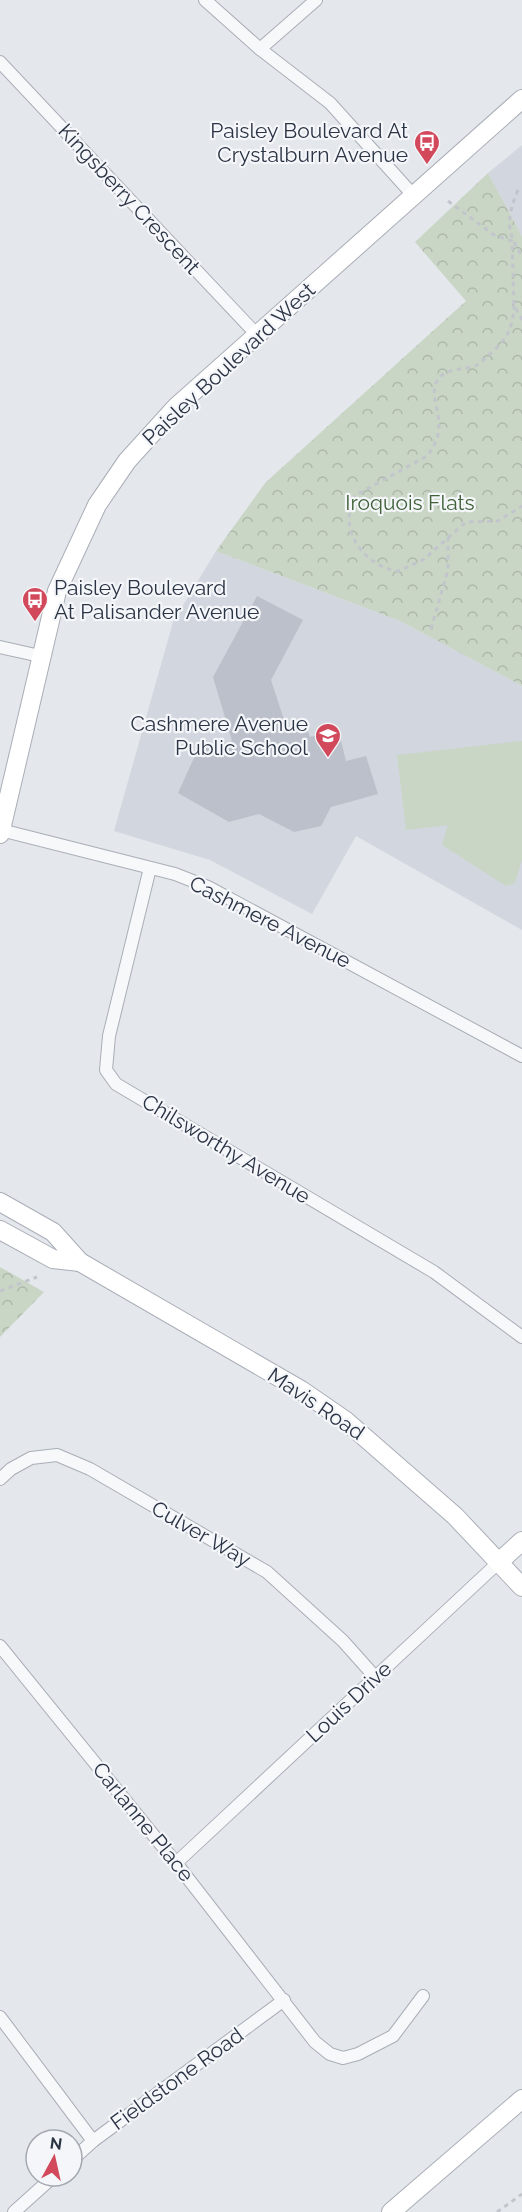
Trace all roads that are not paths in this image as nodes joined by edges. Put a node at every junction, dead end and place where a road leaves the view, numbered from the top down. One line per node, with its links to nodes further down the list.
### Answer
1 (205, 0): 3 (street)
2 (316, 0): 3 (street)
3 (260, 49): 6 (street)
4 (0, 62): 7 (street, Kingsberry Crescent)
5 (522, 99): 6 (street, Paisley Boulevard West)
6 (413, 195): 7 (street, Paisley Boulevard West)
7 (258, 336): 9 (street, Paisley Boulevard West)
8 (0, 647): 9 (street)
9 (40, 656): 10 (street, Paisley Boulevard West)
10 (0, 832): 11 (street, Cashmere Avenue)
11 (150, 868): 12 (street, Cashmere Avenue); 16 (street, Chilsworthy Avenue)
12 (522, 1056)
13 (0, 1202): 15 (street, Mavis Road)
14 (0, 1230): 15 (street, Mavis Road)
15 (80, 1262): 19 (street, Mavis Road)
16 (522, 1337)
17 (0, 1479): 22 (street, Culver Way)
18 (522, 1541): 19 (street, Louis Drive)
19 (499, 1562): 20 (street, Mavis Road); 22 (street, Louis Drive)
20 (522, 1587)
21 (0, 1646): 23 (street, Carlanne Place)
22 (376, 1678): 23 (street, Louis Drive)
23 (176, 1863): 25 (street, Carlanne Place)
24 (423, 1996): 25 (street, Carlanne Place)
25 (284, 2000): 28 (street, Fieldstone Road)
26 (0, 2017): 28 (street)
27 (522, 2099): 32 (street)
28 (93, 2141): 29 (street, Fieldstone Road)
29 (84, 2149)
30 (41, 2188): 31 (street)
31 (14, 2212)
32 (391, 2212)

